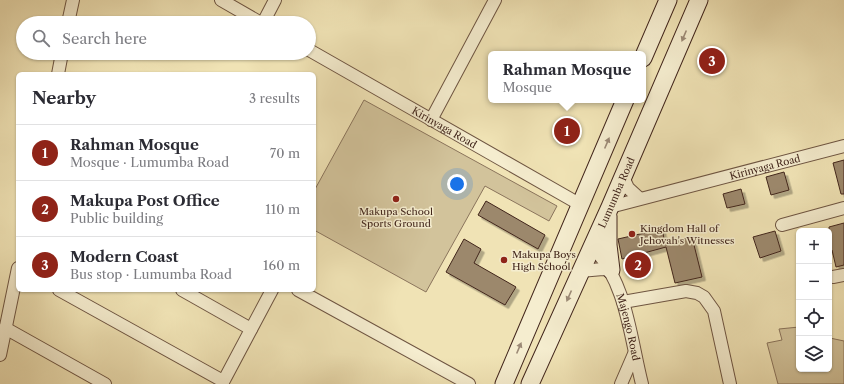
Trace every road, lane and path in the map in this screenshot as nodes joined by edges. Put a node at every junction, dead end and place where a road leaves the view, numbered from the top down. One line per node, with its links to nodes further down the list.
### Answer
1 (73, 0): 7 (street)
2 (221, 0): 8 (street)
3 (275, 0): 9 (street)
4 (495, 0): 15 (street)
5 (668, 0): 10 (main road)
6 (699, 0): 18 (main road, Lumumba Road, one-way to 18)
7 (70, 16)
8 (250, 16)
9 (266, 16)
10 (646, 51)
11 (316, 54): 15 (street, Kirinyaga Road)
12 (61, 60): 13 (street)
13 (58, 72)
14 (624, 103): 17 (main road, one-way to 14)
15 (431, 120): 20 (street, Kirinyaga Road)
16 (844, 146): 19 (street, Kirinyaga Road)
17 (595, 172): 18 (main road); 20 (main road)
18 (621, 180): 19 (street); 21 (main road, Lumumba Road)
19 (640, 198): 21 (street, Kirinyaga Road)
20 (581, 205): 24 (main road)
21 (609, 208): 25 (main road, Lumumba Road); 26 (main road)
22 (844, 208): 23 (street)
23 (782, 225)
24 (568, 233): 25 (main road); 41 (main road, one-way to 24)
25 (592, 246): 26 (street, Majengo Road); 27 (main road, Lumumba Road)
26 (611, 270): 27 (street); 33 (street, Majengo Road)
27 (580, 271): 42 (main road, Lumumba Road, one-way to 42)
28 (16, 277): 34 (street)
29 (63, 292): 38 (street)
30 (186, 292): 35 (street)
31 (271, 292): 35 (street)
32 (302, 292): 40 (street)
33 (623, 302): 36 (street, Majengo Road); 45 (street)
34 (5, 328): 37 (street); 39 (street)
35 (251, 329): 38 (street)
36 (634, 354): 43 (street); 44 (street, Majengo Road)
37 (0, 355)
38 (222, 382)
39 (105, 384)
40 (469, 384)
41 (504, 384)
42 (530, 384)
43 (621, 384)
44 (642, 384)
45 (730, 384)

